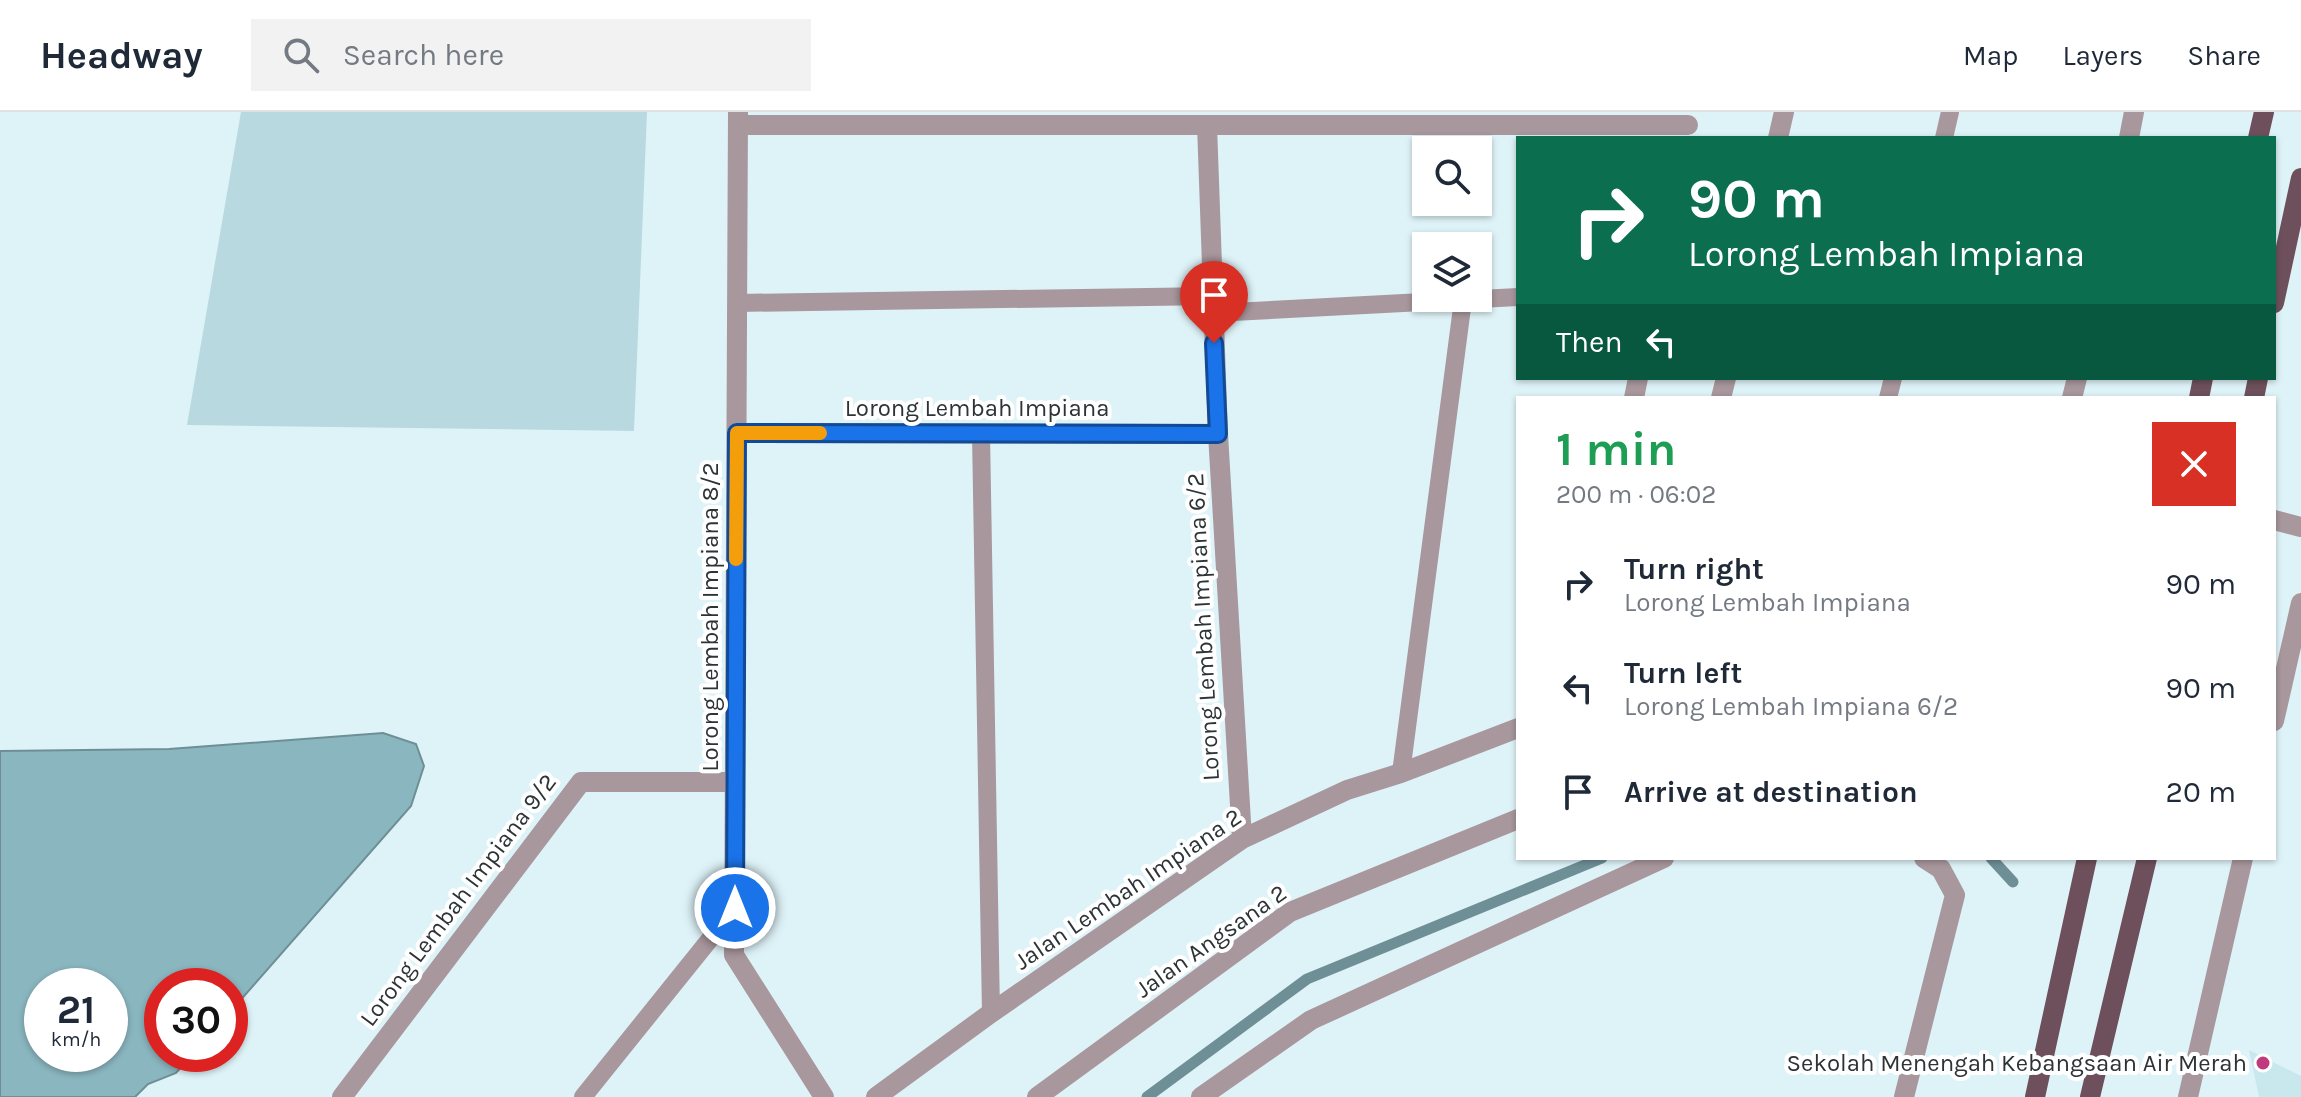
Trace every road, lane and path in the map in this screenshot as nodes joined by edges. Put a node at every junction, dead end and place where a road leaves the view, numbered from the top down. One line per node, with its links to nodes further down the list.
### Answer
1 (1784, 112): 9 (street)
2 (1950, 112): 10 (lane)
3 (2134, 112): 11 (street)
4 (2264, 112): 12 (main road)
5 (738, 118): 7 (street); 18 (street, Lorong Lembah Impiana 8/2)
6 (1351, 118): 7 (street); 8 (street)
7 (1207, 125): 19 (street, Lorong Lembah Impiana 6/2)
8 (1688, 125)
9 (1778, 136)
10 (1944, 136)
11 (2129, 136)
12 (2258, 136)
13 (2301, 178): 14 (main road)
14 (2276, 294)
15 (1516, 297): 16 (lane)
16 (1492, 298)
17 (1412, 301): 19 (lane)
18 (737, 303): 19 (lane); 21 (street, Lorong Lembah Impiana 8/2)
19 (1213, 305): 23 (street, Lorong Lembah Impiana 6/2)
20 (1461, 312): 29 (lane)
21 (737, 433): 22 (street, Lorong Lembah Impiana); 30 (street, Lorong Lembah Impiana 8/2)
22 (981, 434): 23 (street, Lorong Lembah Impiana); 39 (lane)
23 (1218, 434): 32 (street, Lorong Lembah Impiana 6/2)
24 (2276, 521): 25 (street)
25 (2301, 527)
26 (2301, 603): 27 (street)
27 (2276, 712)
28 (1516, 729): 29 (street, Jalan Lembah Impiana 2)
29 (1401, 773): 32 (street, Jalan Lembah Impiana 2)
30 (735, 782): 38 (street, Lorong Lembah Impiana 8/2); 40 (street, Lorong Lembah Impiana 9/2)
31 (1516, 820): 44 (street, Jalan Angsana 2)
32 (1242, 839): 39 (street, Jalan Lembah Impiana 2)
33 (1660, 860): 45 (street)
34 (1927, 860): 46 (street)
35 (2087, 860): 47 (main road)
36 (2147, 860): 48 (main road)
37 (2243, 860): 49 (street)
38 (735, 908): 41 (lane); 42 (street, Lorong Lembah Impiana 8/2)
39 (991, 1013): 43 (street, Jalan Lembah Impiana 2)
40 (342, 1097)
41 (583, 1097)
42 (824, 1097)
43 (876, 1097)
44 (1037, 1097)
45 (1201, 1097)
46 (1904, 1097)
47 (2035, 1097)
48 (2090, 1097)
49 (2188, 1097)

